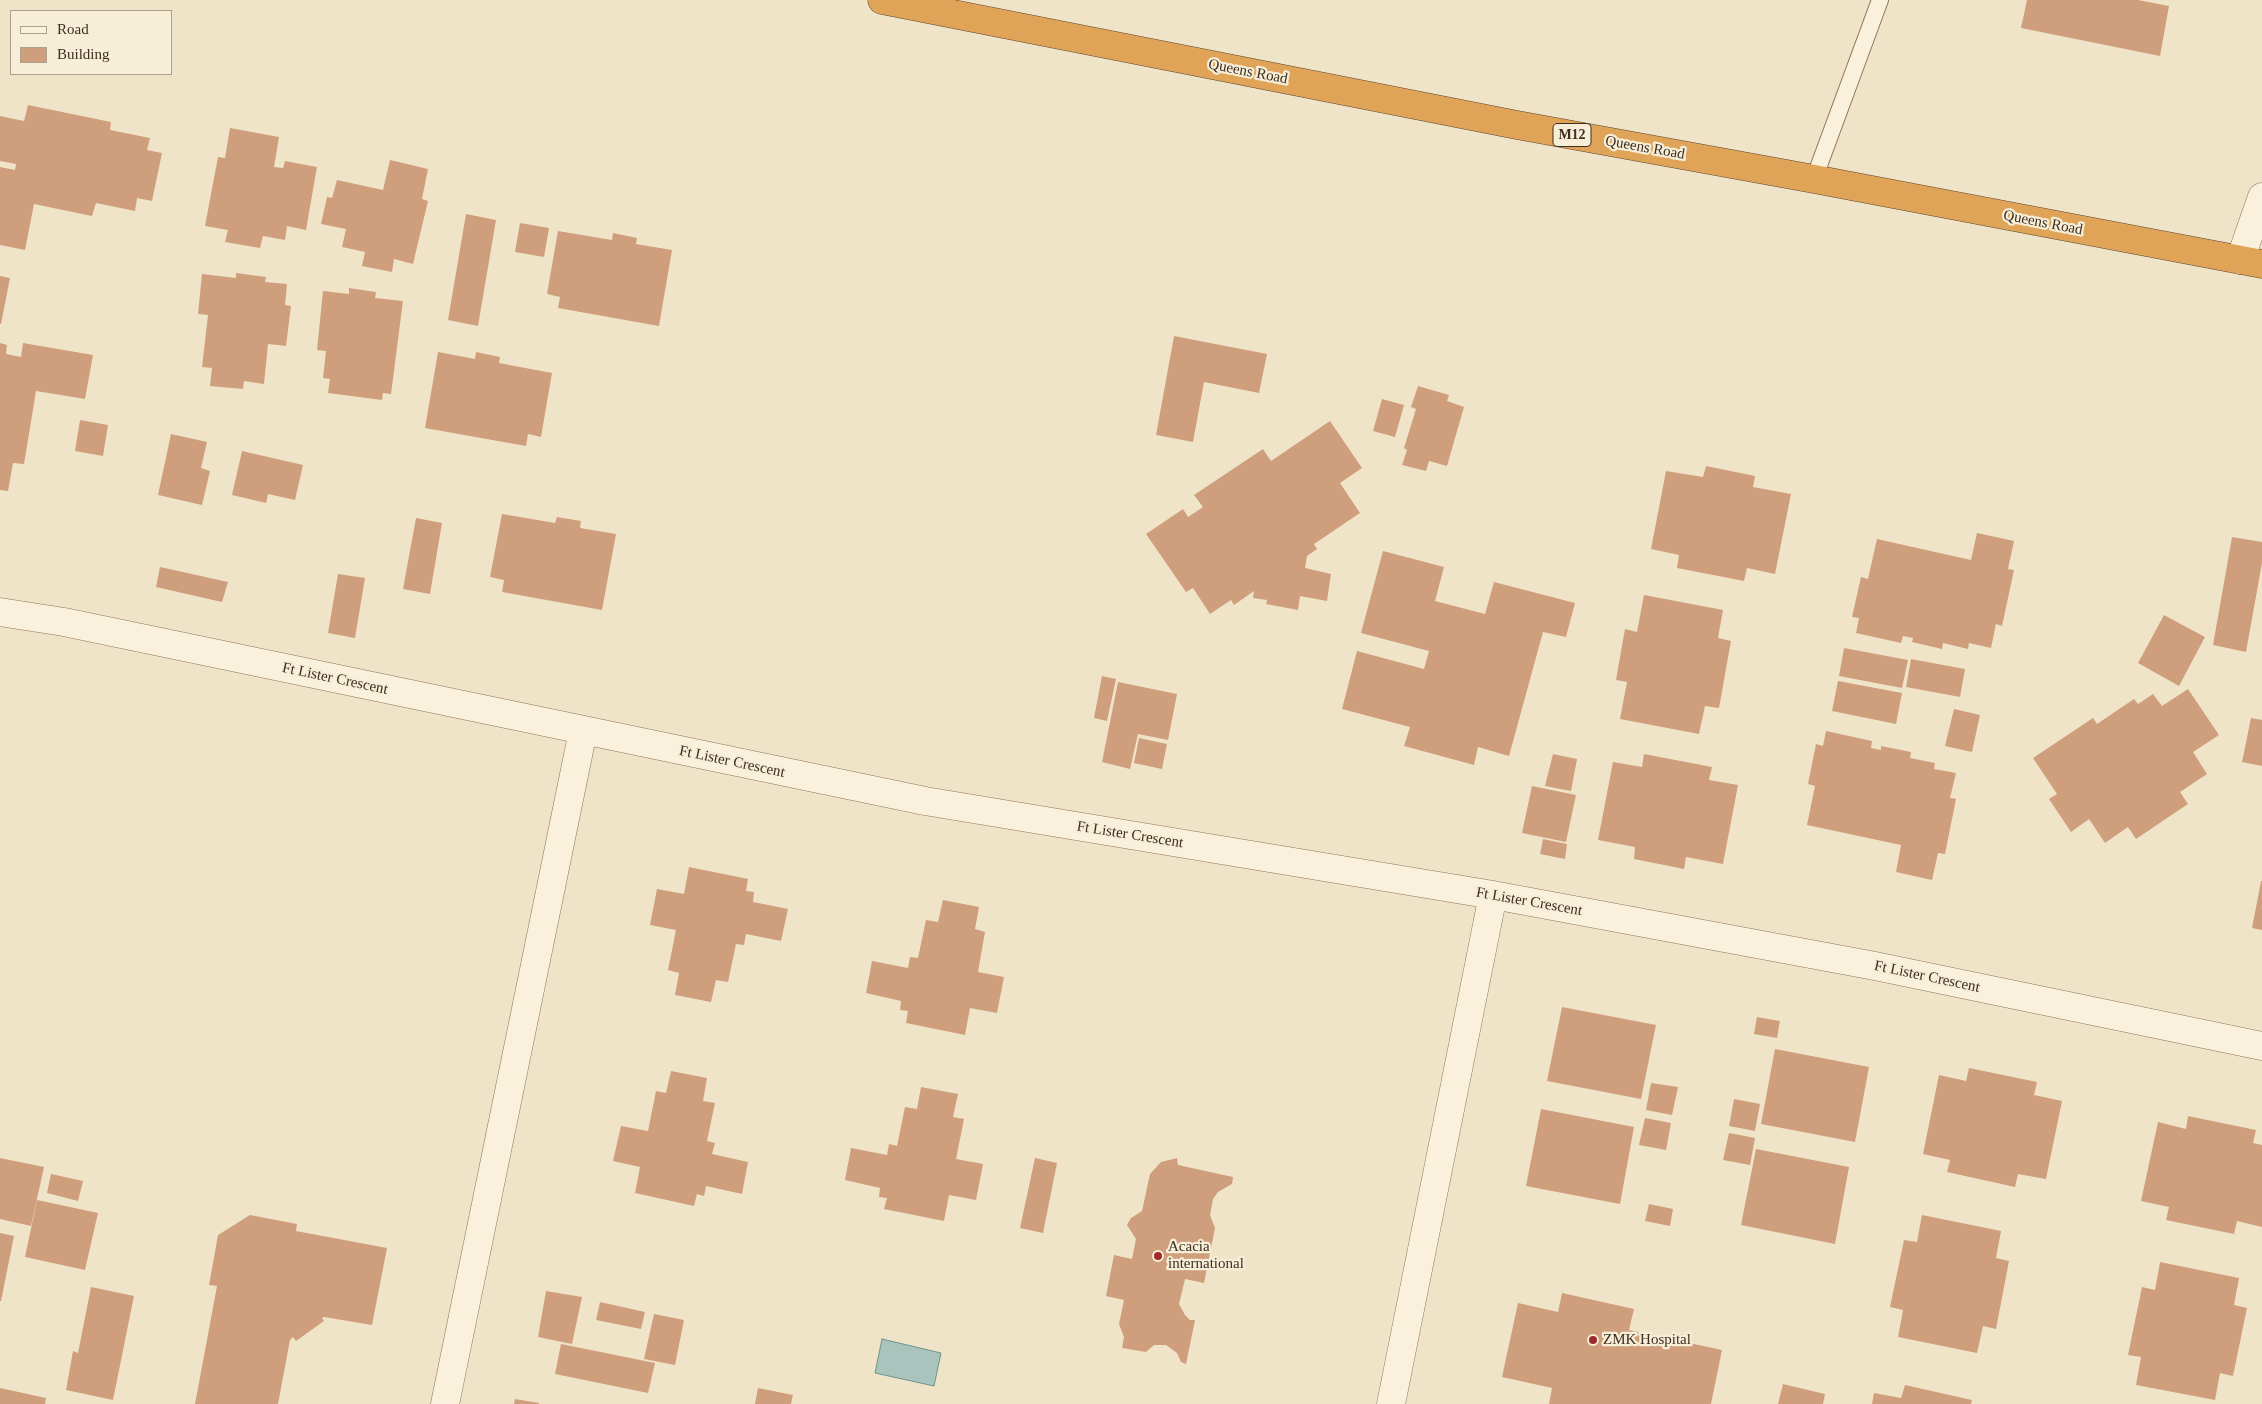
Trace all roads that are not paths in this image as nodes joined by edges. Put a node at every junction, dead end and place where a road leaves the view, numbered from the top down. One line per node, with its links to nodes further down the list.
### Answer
1 (1880, 0): 3 (lane)
2 (889, 1): 3 (highway, Queens Road / M12)
3 (1814, 179): 5 (highway, Queens Road / M12)
4 (2262, 197): 5 (street)
5 (2251, 262)
6 (0, 612): 7 (street, Ft Lister Crescent)
7 (583, 731): 8 (street, Ft Lister Crescent); 10 (street)
8 (1493, 895): 9 (street, Ft Lister Crescent); 11 (street)
9 (2262, 1046)
10 (445, 1404)
11 (1391, 1404)

